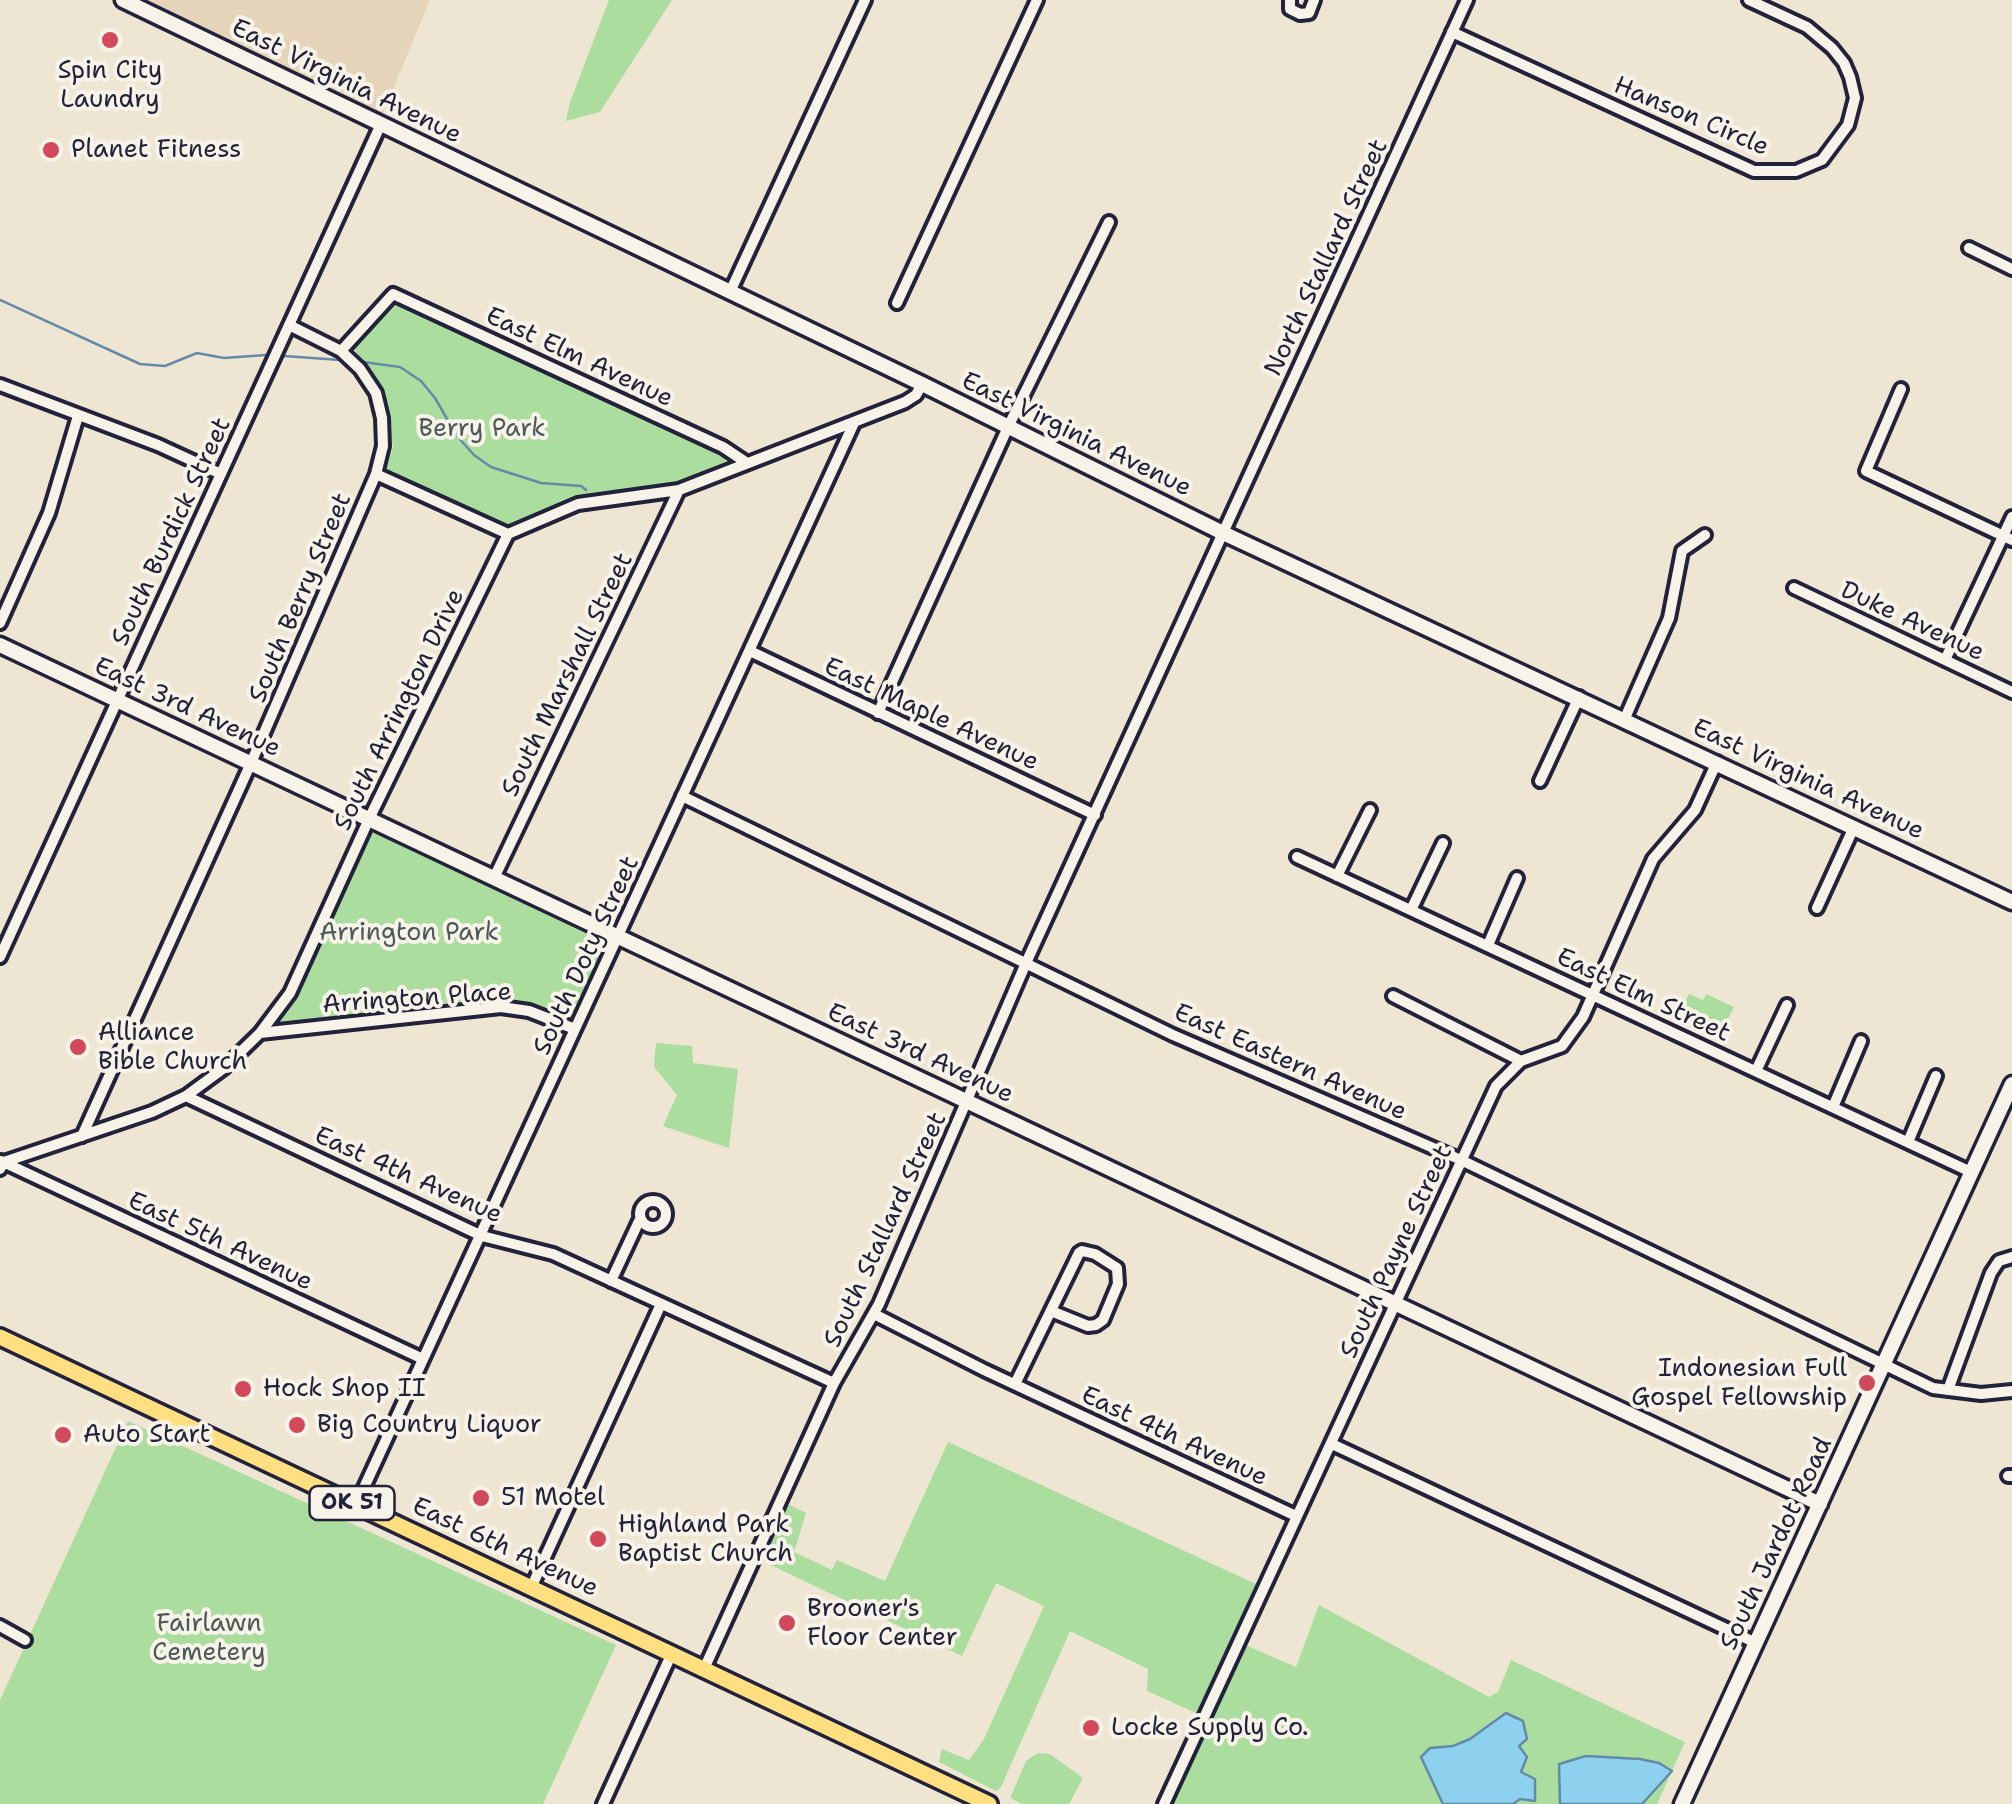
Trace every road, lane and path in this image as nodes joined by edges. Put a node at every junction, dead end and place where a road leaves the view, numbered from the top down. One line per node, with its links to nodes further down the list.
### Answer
1 (123, 0): 9 (street, East Virginia Avenue)
2 (865, 0): 13 (street)
3 (1037, 0): 14 (street)
4 (1290, 0): 5 (street)
5 (1314, 0)
6 (1467, 0): 8 (street, North Stallard Street)
7 (1749, 0): 8 (street, Hanson Circle)
8 (1452, 32): 28 (street, North Stallard Street)
9 (381, 124): 13 (street, East Virginia Avenue); 15 (street, South Burdick Street)
10 (1109, 222): 22 (street)
11 (1969, 248): 12 (street)
12 (2012, 269)
13 (730, 292): 17 (street, East Virginia Avenue)
14 (898, 303)
15 (289, 325): 16 (street, South Berry Street); 24 (street, South Burdick Street)
16 (341, 351): 23 (street, East Elm Avenue); 25 (street, South Berry Street)
17 (922, 384): 21 (street); 22 (street, East Virginia Avenue)
18 (0, 385): 20 (street)
19 (1902, 390): 31 (street)
20 (78, 416): 24 (street); 33 (street)
21 (854, 423): 23 (street); 35 (street, South Doty Street)
22 (1008, 427): 28 (street, East Virginia Avenue); 40 (street)
23 (747, 463): 26 (street)
24 (220, 474): 39 (street, South Burdick Street)
25 (376, 474): 29 (street); 43 (street, South Berry Street)
26 (680, 490): 29 (street); 53 (street, South Marshall Street)
27 (2012, 516): 31 (street)
28 (1224, 533): 38 (street, East Virginia Avenue); 47 (street, South Stallard Street)
29 (508, 534): 48 (street, South Arrington Drive)
30 (1705, 534): 41 (street)
31 (2008, 538): 36 (street)
32 (1794, 588): 36 (street, Duke Avenue)
33 (0, 623)
34 (0, 645): 39 (street, East 3rd Avenue)
35 (750, 651): 40 (street, East Maple Avenue); 45 (street, South Doty Street)
36 (1945, 660): 37 (street, Duke Avenue)
37 (2012, 692)
38 (1579, 696): 41 (street, East Virginia Avenue); 44 (street)
39 (118, 701): 43 (street, East 3rd Avenue); 60 (street, South Burdick Street)
40 (878, 713): 47 (street, East Maple Avenue)
41 (1625, 718): 42 (street, East Virginia Avenue)
42 (1718, 762): 49 (street, East Virginia Avenue); 62 (street, South Payne Street)
43 (251, 763): 48 (street, East 3rd Avenue); 75 (street, South Berry Street)
44 (1540, 782)
45 (682, 796): 58 (street, South Doty Street); 61 (street, East Eastern Avenue)
46 (1370, 810): 52 (street)
47 (1096, 816): 61 (street, South Stallard Street)
48 (368, 819): 53 (street, East 3rd Avenue); 66 (street, South Arrington Drive)
49 (1854, 827): 55 (street, East Virginia Avenue); 56 (street)
50 (1443, 843): 57 (street)
51 (1297, 857): 52 (street, East Elm Street)
52 (1337, 876): 57 (street, East Elm Street)
53 (494, 878): 58 (street, East 3rd Avenue)
54 (1517, 878): 59 (street)
55 (2012, 902)
56 (1817, 908)
57 (1411, 910): 59 (street, East Elm Street)
58 (617, 936): 65 (street, South Doty Street); 73 (street, East 3rd Avenue)
59 (1488, 946): 62 (street, East Elm Street)
60 (0, 956)
61 (1026, 963): 73 (street, South Stallard Street); 77 (street, East Eastern Avenue)
62 (1592, 994): 68 (street, South Payne Street); 69 (street, East Elm Street)
63 (1393, 996): 68 (street)
64 (1787, 1005): 69 (street)
65 (575, 1029): 66 (street, Arrington Place); 81 (street, South Doty Street)
66 (260, 1033): 72 (street, South Arrington Drive)
67 (1861, 1041): 74 (street)
68 (1521, 1060): 77 (street, South Payne Street)
69 (1756, 1070): 74 (street, East Elm Street)
70 (1936, 1076): 76 (street)
71 (2012, 1084): 79 (street, South Jardot Road)
72 (186, 1096): 75 (street, South Arrington Drive); 81 (street, East 4th Avenue)
73 (969, 1101): 85 (street, East 3rd Avenue); 87 (street, South Stallard Street)
74 (1832, 1106): 76 (street, East Elm Street)
75 (82, 1136): 78 (street, South Arrington Drive)
76 (1908, 1142): 79 (street, East Elm Street)
77 (1461, 1160): 85 (street, South Payne Street); 90 (street, East Eastern Avenue)
78 (1, 1164): 89 (street, East 5th Avenue)
79 (1971, 1172): 90 (street, South Jardot Road)
80 (639, 1221): 83 (street)
81 (482, 1236): 83 (street, East 4th Avenue); 89 (street, South Doty Street)
82 (2012, 1257): 93 (street)
83 (611, 1281): 84 (street, East 4th Avenue)
84 (661, 1304): 91 (street, East 4th Avenue); 99 (street)
85 (1393, 1304): 95 (street, South Payne Street); 96 (street, East 3rd Avenue)
86 (1051, 1311): 86 (street); 92 (street)
87 (874, 1314): 91 (street, South Stallard Street); 92 (street, East 4th Avenue)
88 (0, 1337): 97 (main road, East 6th Avenue / OK 51)
89 (424, 1359): 97 (street, South Doty Street)
90 (1884, 1363): 93 (street, East Eastern Avenue); 96 (street, South Jardot Road)
91 (834, 1384): 104 (street, South Stallard Street)
92 (1015, 1384): 98 (street, East 4th Avenue)
93 (1948, 1390): 94 (street, East Eastern Avenue)
94 (2012, 1391)
95 (1332, 1444): 98 (street, South Payne Street); 102 (street)
96 (1820, 1504): 102 (street, South Jardot Road)
97 (356, 1505): 99 (main road, East 6th Avenue / OK 51)
98 (1296, 1516): 107 (street, South Payne Street)
99 (531, 1588): 103 (main road, East 6th Avenue / OK 51)
100 (0, 1626): 101 (street)
101 (25, 1640)
102 (1756, 1643): 108 (street, South Jardot Road)
103 (672, 1654): 104 (main road, East 6th Avenue / OK 51); 105 (street)
104 (704, 1669): 106 (main road, East 6th Avenue / OK 51)
105 (603, 1804)
106 (989, 1804)
107 (1164, 1804)
108 (1682, 1804)

